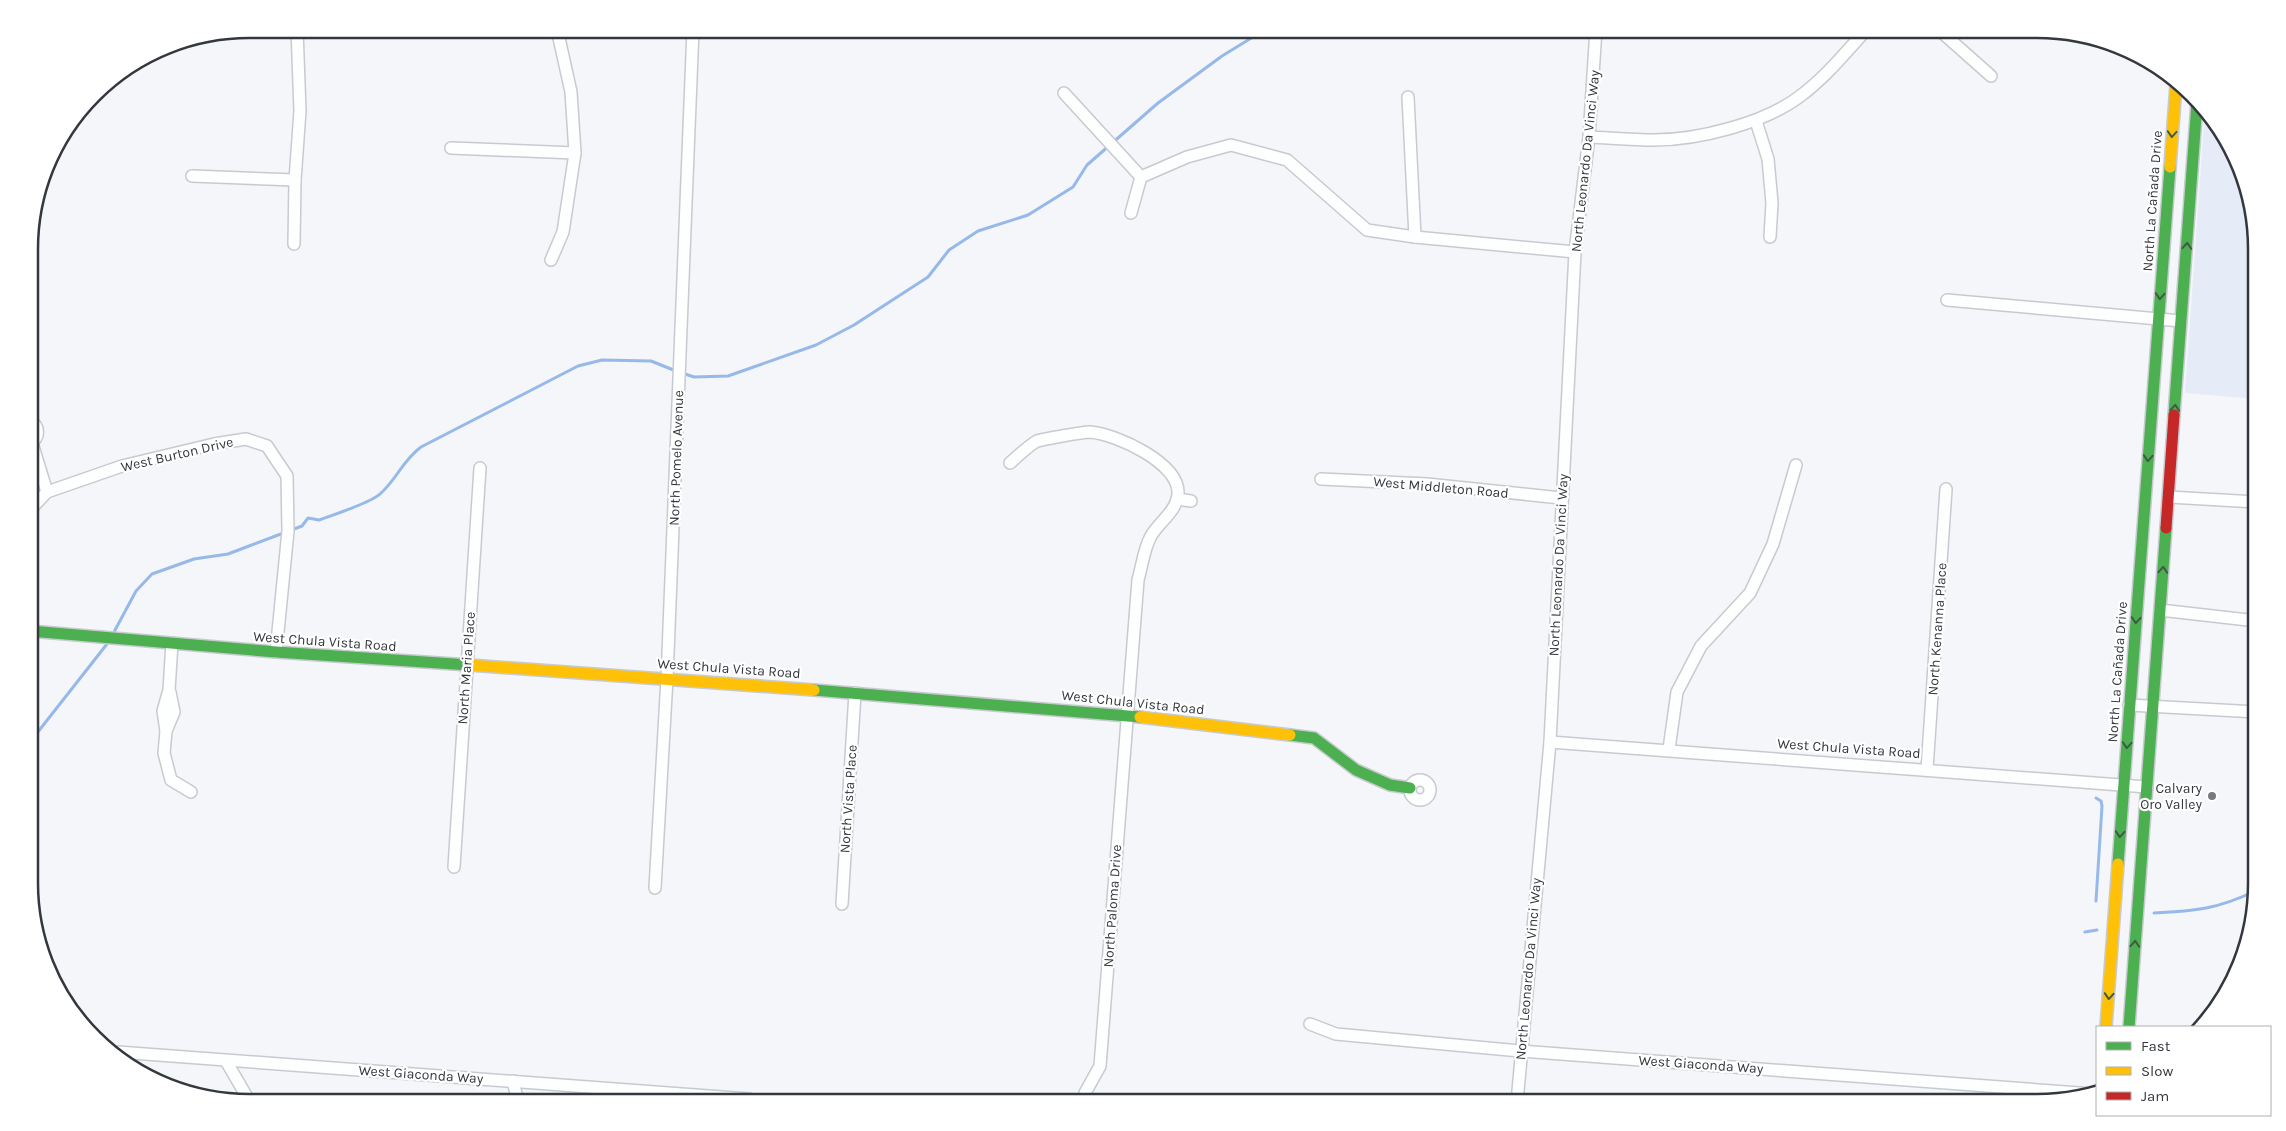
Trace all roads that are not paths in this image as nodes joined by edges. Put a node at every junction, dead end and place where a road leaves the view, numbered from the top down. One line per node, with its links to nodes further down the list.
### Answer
1 (297, 38): 18 (street)
2 (559, 38): 15 (street)
3 (693, 38): 47 (street, North Pomelo Avenue)
4 (1595, 38): 13 (street, North Leonardo Da Vinci Way)
5 (1858, 38): 12 (street)
6 (1948, 38): 7 (street)
7 (1991, 76)
8 (2176, 89): 26 (main road, North La Cañada Drive, one-way to 26)
9 (1064, 93): 17 (street)
10 (1408, 97): 20 (street)
11 (2197, 110): 27 (main road, one-way to 11)
12 (1756, 121): 13 (street); 21 (street)
13 (1589, 137): 23 (street, North Leonardo Da Vinci Way)
14 (451, 148): 15 (street)
15 (575, 153): 24 (street)
16 (192, 176): 18 (street)
17 (1141, 177): 19 (street); 20 (street)
18 (295, 180): 22 (street)
19 (1131, 213)
20 (1415, 237): 23 (street)
21 (1770, 237)
22 (294, 244)
23 (1576, 252): 36 (street, North Leonardo Da Vinci Way)
24 (551, 260)
25 (1947, 300): 26 (street)
26 (2158, 320): 27 (street); 49 (main road, North La Cañada Drive, one-way to 49)
27 (2181, 320): 35 (main road, one-way to 27)
28 (1010, 463): 37 (street)
29 (38, 464): 34 (street)
30 (1796, 465): 54 (street)
31 (480, 468): 46 (street, North Maria Place)
32 (1321, 479): 36 (street, West Middleton Road)
33 (1946, 489): 55 (street, North Kenanna Place)
34 (47, 492): 39 (street); 45 (street, West Burton Drive)
35 (2169, 497): 40 (street); 41 (main road, one-way to 35)
36 (1561, 498): 53 (street, North Leonardo Da Vinci Way)
37 (1176, 499): 38 (street); 52 (street, North Paloma Drive)
38 (1191, 500)
39 (38, 502)
40 (2248, 502)
41 (2160, 610): 42 (street); 50 (main road)
42 (2248, 620)
43 (38, 632): 44 (main road, West Chula Vista Road)
44 (172, 643): 45 (main road, West Chula Vista Road); 59 (street)
45 (276, 652): 46 (main road, West Chula Vista Road)
46 (465, 666): 47 (main road, West Chula Vista Road); 60 (street, North Maria Place)
47 (667, 678): 48 (main road, West Chula Vista Road); 61 (street, North Pomelo Avenue)
48 (855, 693): 52 (main road, West Chula Vista Road); 62 (street, North Vista Place)
49 (2129, 704): 50 (street); 56 (main road, North La Cañada Drive, one-way to 56)
50 (2153, 706): 51 (street); 57 (main road)
51 (2248, 711)
52 (1127, 715): 58 (main road, West Chula Vista Road); 74 (street, North Paloma Drive)
53 (1550, 742): 54 (street, West Chula Vista Road); 66 (street, North Leonardo Da Vinci Way)
54 (1669, 749): 55 (street, West Chula Vista Road)
55 (1927, 769): 56 (street, West Chula Vista Road)
56 (2124, 786): 57 (street, West Chula Vista Road); 64 (main road, North La Cañada Drive, one-way to 64)
57 (2147, 787): 65 (main road, one-way to 57)
58 (1410, 788)
59 (191, 792)
60 (454, 867)
61 (655, 888)
62 (842, 904)
63 (1310, 1024): 66 (street, West Giaconda Way)
64 (2106, 1026)
65 (2129, 1026)
66 (1520, 1051): 70 (street, West Giaconda Way); 75 (street, North Leonardo Da Vinci Way)
67 (123, 1053): 68 (street, West Giaconda Way)
68 (226, 1062): 69 (street, West Giaconda Way); 71 (street)
69 (513, 1080): 72 (street); 73 (street, West Giaconda Way)
70 (2065, 1092)
71 (245, 1094)
72 (516, 1094)
73 (689, 1094)
74 (1085, 1094)
75 (1517, 1094)

